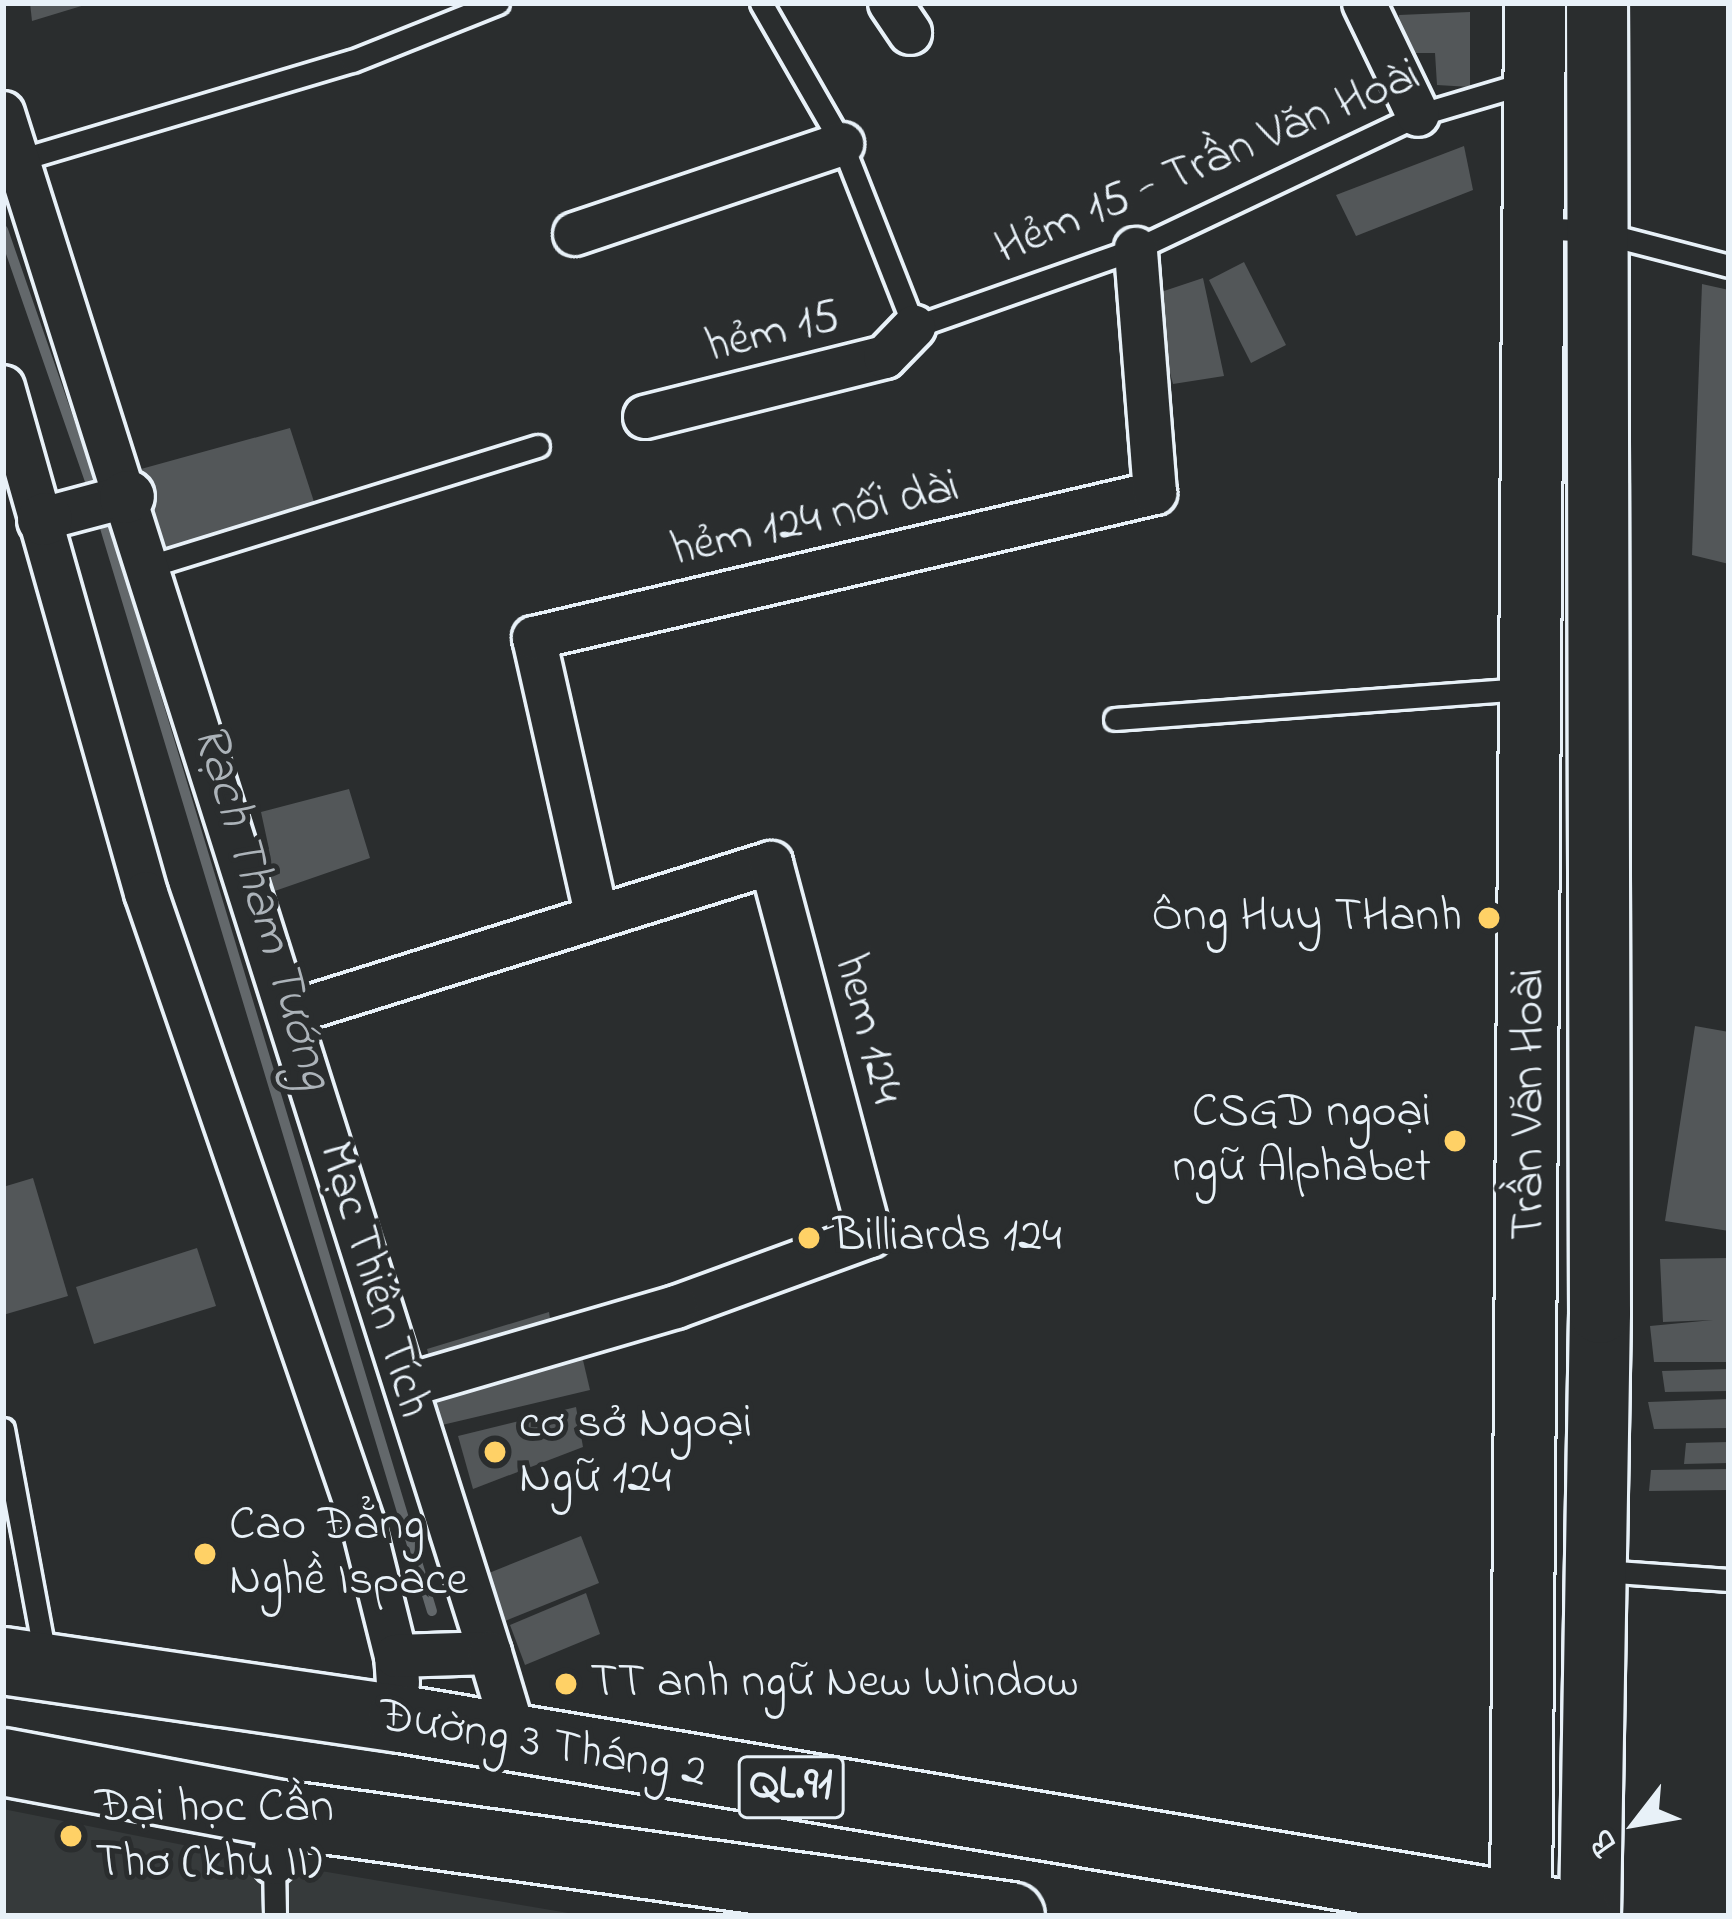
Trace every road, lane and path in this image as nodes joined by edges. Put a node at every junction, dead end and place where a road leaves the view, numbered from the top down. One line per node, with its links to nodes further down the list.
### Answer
1 (499, 3): 10 (lane)
2 (761, 3): 9 (lane)
3 (1364, 3): 8 (street)
4 (1535, 3): 6 (main road, Trần Văn Hoài)
5 (1597, 3): 11 (main road, Trần Văn Hoài)
6 (1535, 80): 8 (lane, Hẻm 15 - Trần Văn Hoài); 11 (main road, Trần Văn Hoài)
7 (3, 113): 10 (street, Mạc Thiên Tích)
8 (1418, 115): 13 (lane, Hẻm 15 - Trần Văn Hoài)
9 (842, 144): 12 (street); 15 (lane)
10 (19, 160): 19 (street, Mạc Thiên Tích)
11 (1565, 230): 14 (lane); 22 (main road, Trần Văn Hoài); 27 (main road, Trần Văn Hoài)
12 (575, 234)
13 (1136, 249): 15 (lane, Hẻm 15 - Trần Văn Hoài); 24 (street, hẻm 124 nối dài)
14 (1729, 266)
15 (914, 327): 17 (street, hẻm 15)
16 (3, 387): 20 (street, Mạc Thiên Tích)
17 (645, 417)
18 (538, 446): 21 (lane)
19 (126, 496): 20 (street); 21 (street, Mạc Thiên Tích)
20 (45, 519): 34 (street, Mạc Thiên Tích)
21 (150, 566): 25 (street, Mạc Thiên Tích)
22 (1533, 688): 23 (lane); 26 (main road, Trần Văn Hoài)
23 (1115, 719)
24 (596, 914): 25 (street, hem 124); 28 (street, hem 124)
25 (290, 1013): 28 (street, Mạc Thiên Tích)
26 (1528, 1312): 27 (main road); 38 (main road, Trần Văn Hoài)
27 (1600, 1313): 30 (main road, Trần Văn Hoài)
28 (406, 1385): 32 (street, Mạc Thiên Tích)
29 (3, 1429): 33 (lane)
30 (1596, 1570): 31 (lane); 41 (main road, Trần Văn Hoài)
31 (1729, 1580)
32 (490, 1653): 34 (street); 35 (street, Mạc Thiên Tích)
33 (25, 1664): 34 (highway, Đường 3 Tháng 2 / QL.91)
34 (398, 1688): 35 (highway, Đường 3 Tháng 2 / QL.91)
35 (517, 1743): 38 (highway, Đường 3 Tháng 2 / QL.91)
36 (3, 1762): 37 (highway, Đường 3 Tháng 2 / QL.91)
37 (277, 1839): 39 (lane); 40 (highway, Đường 3 Tháng 2 / QL.91)
38 (1541, 1913)
39 (275, 1916)
40 (1011, 1916)
41 (1590, 1916)

